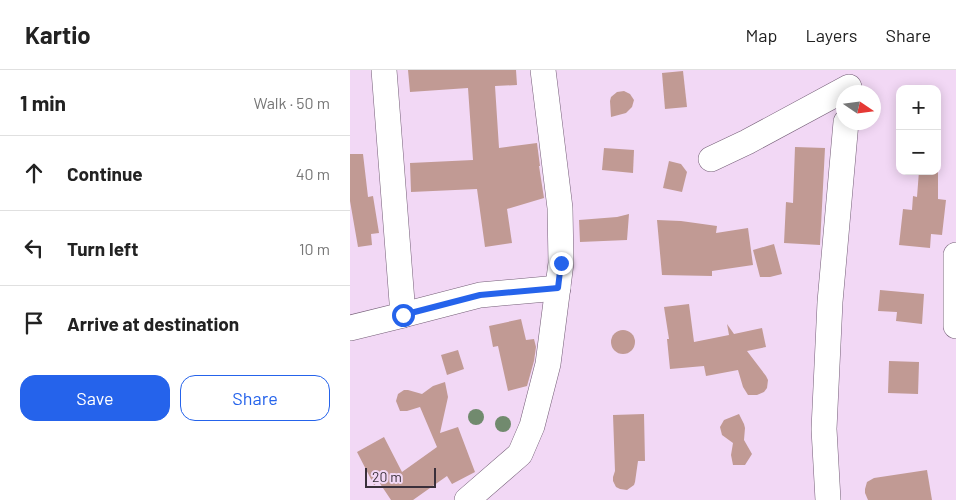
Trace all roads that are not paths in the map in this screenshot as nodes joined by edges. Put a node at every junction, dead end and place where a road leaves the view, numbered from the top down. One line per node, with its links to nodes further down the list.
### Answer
1 (384, 70): 8 (street)
2 (543, 70): 7 (street)
3 (854, 83): 5 (street)
4 (845, 130): 12 (street)
5 (711, 158)
6 (956, 255): 9 (street)
7 (558, 288): 8 (street); 11 (street)
8 (403, 315): 10 (street)
9 (956, 326)
10 (350, 328)
11 (467, 500)
12 (828, 500)

